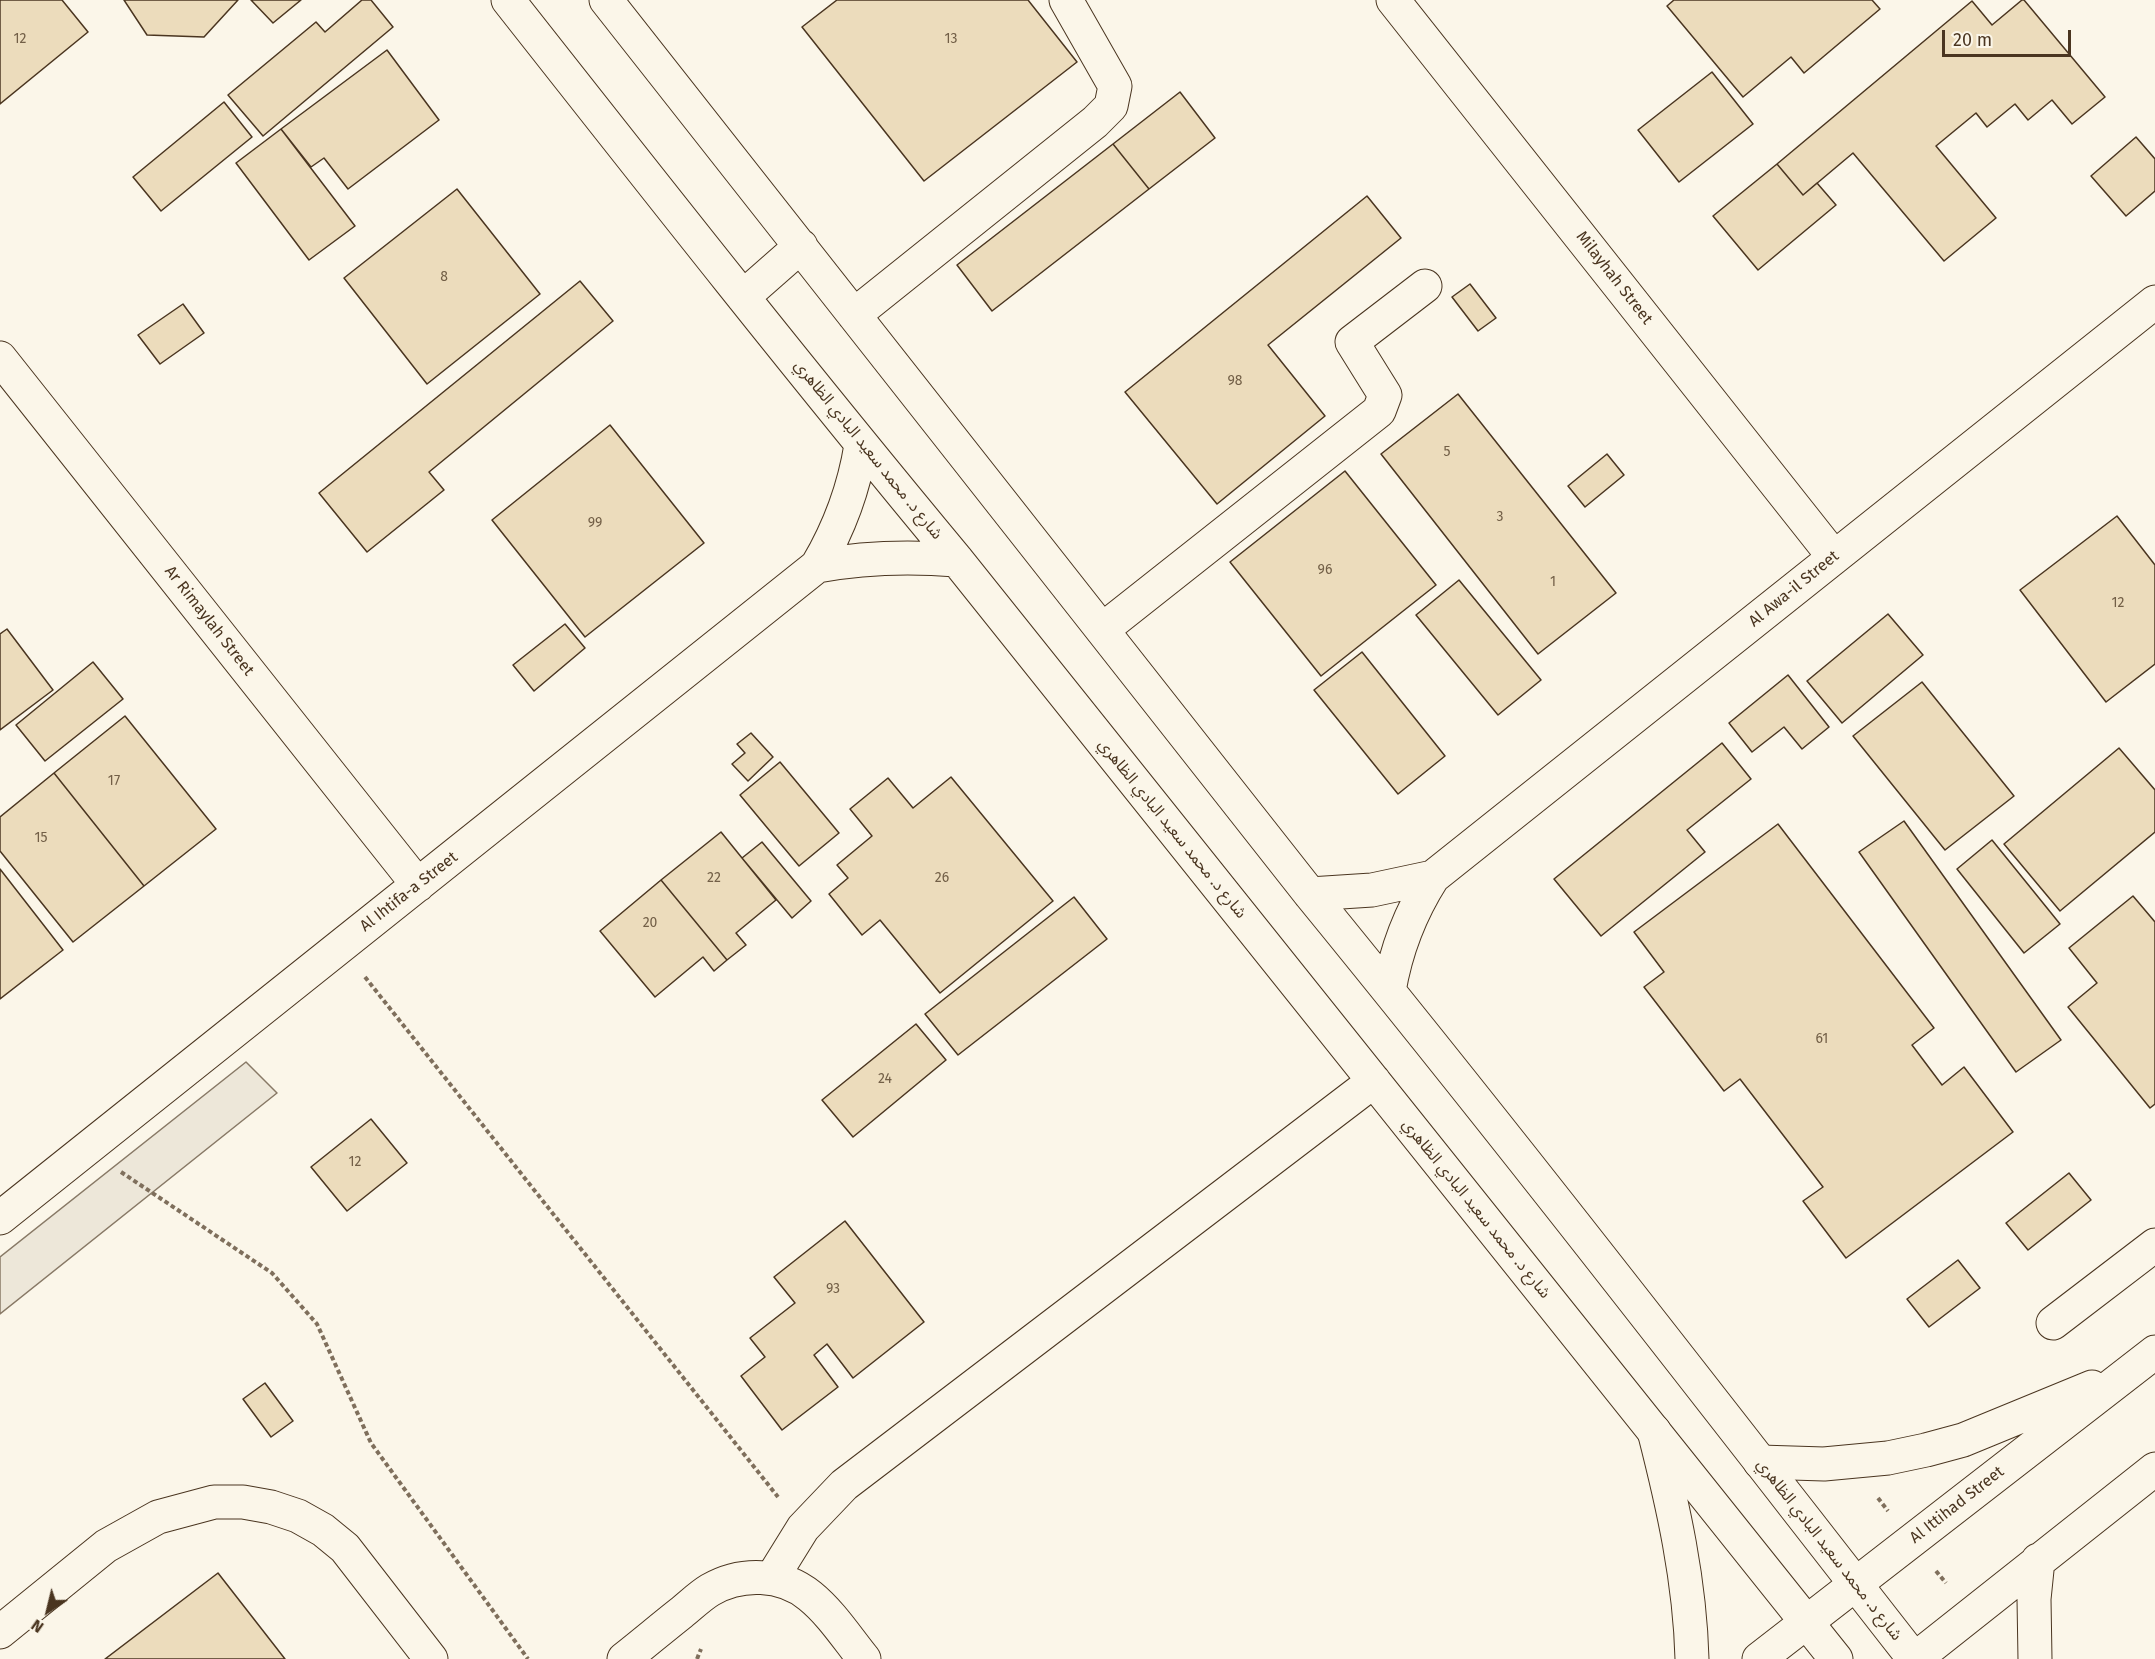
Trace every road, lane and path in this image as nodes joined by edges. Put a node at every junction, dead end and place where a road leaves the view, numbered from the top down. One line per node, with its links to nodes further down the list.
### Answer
1 (508, 0): 7 (street, شارع د. محمد سعيد البادي الظاهري)
2 (606, 0): 5 (street, شارع د. محمد سعيد البادي الظاهري)
3 (1066, 0): 9 (street)
4 (1393, 0): 12 (street, Milayhah Street)
5 (801, 246): 7 (street); 9 (street, شارع د. محمد سعيد البادي الظاهري)
6 (1425, 286): 15 (street)
7 (743, 297): 11 (street, شارع د. محمد سعيد البادي الظاهري)
8 (2155, 302): 12 (street, Al Awa-il Street)
9 (854, 315): 15 (street, شارع د. محمد سعيد البادي الظاهري)
10 (0, 358): 17 (street, Ar Rimaylah Street)
11 (861, 445): 13 (street, شارع د. محمد سعيد البادي الظاهري); 14 (street, Al Ihtifa-a Street)
12 (1834, 557): 16 (street, Al Awa-il Street)
13 (957, 560): 14 (street, Al Ihtifa-a Street); 21 (street, شارع د. محمد سعيد البادي الظاهري)
14 (817, 566): 17 (street, Al Ihtifa-a Street)
15 (1102, 630): 18 (street, شارع د. محمد سعيد البادي الظاهري)
16 (1433, 877): 18 (street, Al Awa-il Street); 20 (street, Al Awa-il Street)
17 (418, 885): 19 (street, Al Ihtifa-a Street)
18 (1310, 894): 20 (street, شارع د. محمد سعيد البادي الظاهري)
19 (341, 946): 22 (street, Al Ihtifa-a Street); 30 (path)
20 (1389, 991): 28 (street, شارع د. محمد سعيد البادي الظاهري)
21 (1374, 1081): 27 (street, شارع د. محمد سعيد البادي الظاهري); 30 (street)
22 (86, 1149): 23 (street, Al Ihtifa-a Street); 37 (path)
23 (0, 1218)
24 (2155, 1245): 25 (street)
25 (2053, 1323)
26 (2143, 1362): 28 (street); 33 (street, Al Ittihad Street)
27 (1654, 1431): 34 (street, شارع د. محمد سعيد البادي الظاهري); 40 (street)
28 (1760, 1462): 33 (street, شارع د. محمد سعيد البادي الظاهري)
29 (2155, 1469): 31 (street)
30 (803, 1528): 32 (street)
31 (2038, 1560): 43 (street); 44 (street)
32 (772, 1578): 38 (street); 39 (street)
33 (1855, 1584): 34 (street, Al Ittihad Street); 43 (street, شارع د. محمد سعيد البادي الظاهري)
34 (1807, 1621): 41 (street, Al Ittihad Street); 42 (street, شارع د. محمد سعيد البادي الظاهري)
35 (0, 1632): 36 (street)
36 (431, 1659)
37 (528, 1659)
38 (624, 1659)
39 (864, 1659)
40 (1692, 1659)
41 (1759, 1659)
42 (1836, 1659)
43 (1914, 1659)
44 (2035, 1659)

